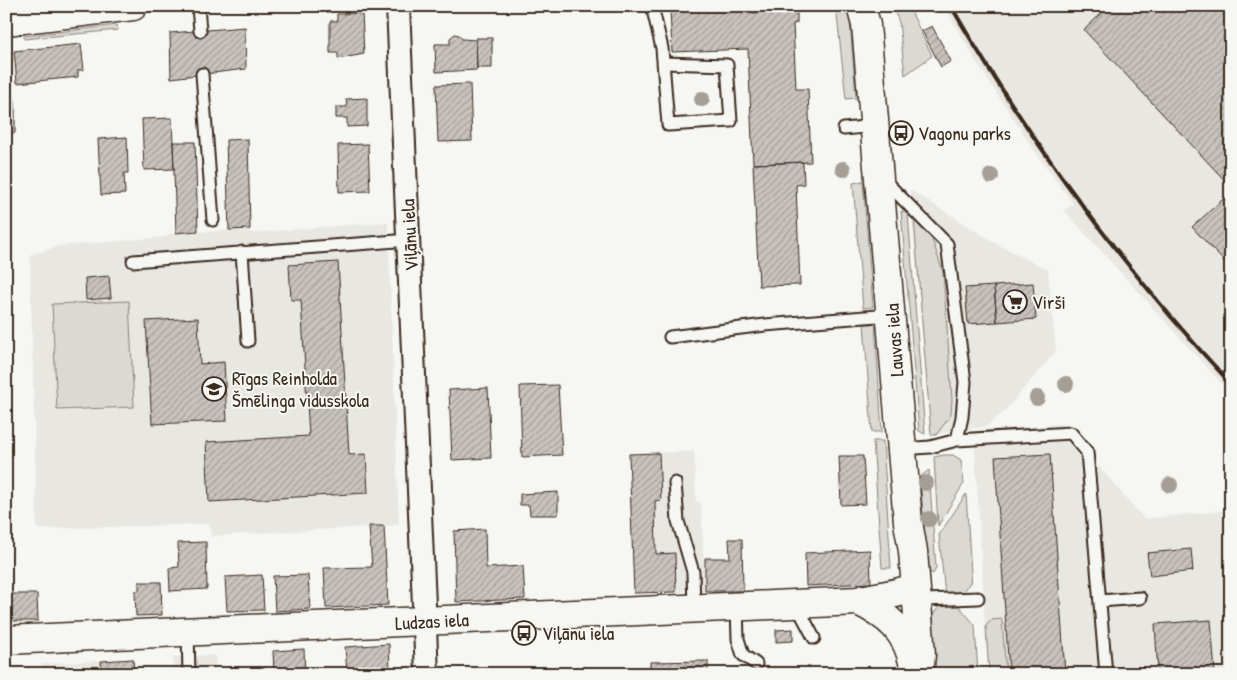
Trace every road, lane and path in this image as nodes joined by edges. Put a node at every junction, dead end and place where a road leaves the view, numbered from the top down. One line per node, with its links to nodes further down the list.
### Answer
1 (133, 6): 6 (street)
2 (198, 6): 7 (lane)
3 (398, 6): 14 (street, Viļānu iela)
4 (652, 6): 8 (lane)
5 (861, 6): 10 (street, Lauvas iela)
6 (6, 22)
7 (200, 31)
8 (664, 64): 8 (lane)
9 (202, 74): 13 (lane)
10 (874, 126): 11 (lane); 12 (street, Lauvas iela)
11 (844, 129)
12 (879, 175): 17 (street, Lauvas iela); 20 (lane)
13 (213, 220)
14 (410, 240): 15 (lane); 31 (street, Viļānu iela)
15 (242, 252): 16 (lane); 19 (lane)
16 (133, 261)
17 (892, 315): 18 (lane); 21 (street, Lauvas iela)
18 (670, 337)
19 (248, 341)
20 (957, 440): 21 (lane); 27 (lane)
21 (902, 449): 23 (street, Lauvas iela)
22 (675, 483): 30 (lane)
23 (916, 586): 24 (lane); 26 (street, Ludzas iela); 38 (street, Lauvas iela)
24 (978, 598)
25 (1140, 598): 27 (lane)
26 (858, 601): 28 (street, Ludzas iela); 38 (street, Ludzas iela)
27 (1100, 601): 39 (lane)
28 (796, 602): 29 (street, Ludzas iela); 33 (lane)
29 (737, 605): 30 (street, Ludzas iela); 35 (lane)
30 (694, 608): 31 (street, Ludzas iela)
31 (425, 622): 32 (street, Ludzas iela); 37 (street, Viļānu iela)
32 (188, 632): 34 (street, Ludzas iela); 36 (lane)
33 (814, 638)
34 (6, 640)
35 (756, 664)
36 (189, 674)
37 (427, 674)
38 (918, 674)
39 (1106, 674)

